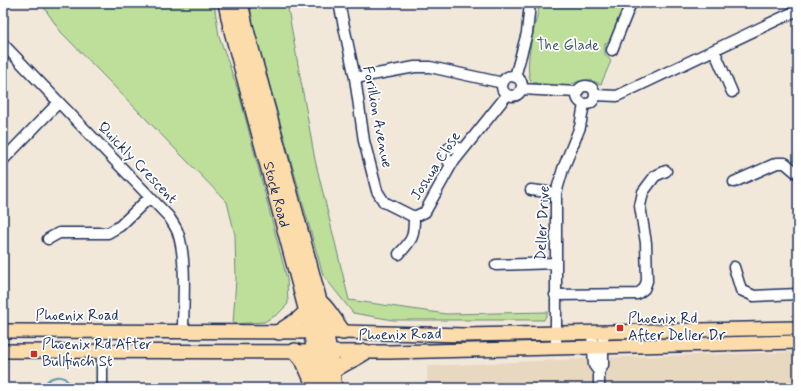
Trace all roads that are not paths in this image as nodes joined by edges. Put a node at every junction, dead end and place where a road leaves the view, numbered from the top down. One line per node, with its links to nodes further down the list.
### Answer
1 (226, 3): 36 (highway, Stock Road)
2 (240, 3): 35 (highway, Stock Road)
3 (339, 3): 11 (street, Forillion Avenue)
4 (530, 3): 10 (street)
5 (631, 3): 8 (street)
6 (797, 9): 9 (street)
7 (3, 44): 18 (street, Quickly Crescent)
8 (612, 50)
9 (714, 50): 15 (street); 17 (street)
10 (515, 77): 12 (street); 13 (street)
11 (355, 78): 12 (street); 27 (street, Forillion Avenue)
12 (503, 83): 16 (street)
13 (521, 89): 14 (street); 16 (street)
14 (578, 92): 17 (street); 19 (street)
15 (732, 92)
16 (507, 95): 27 (street, Joshua Close)
17 (595, 95): 19 (street)
18 (59, 102): 20 (street); 26 (street, Quickly Crescent)
19 (584, 104): 25 (street, Deller Drive)
20 (3, 160)
21 (666, 171): 34 (street)
22 (798, 174): 23 (street)
23 (734, 182)
24 (531, 190): 25 (street)
25 (556, 193): 30 (street, Deller Drive)
26 (150, 196): 28 (street); 39 (street, Quickly Crescent)
27 (414, 217): 29 (street, Joshua Close)
28 (48, 239)
29 (399, 254)
30 (556, 263): 31 (street); 34 (street, Deller Drive)
31 (496, 265)
32 (734, 267): 33 (street)
33 (798, 294)
34 (555, 296): 43 (street, Deller Drive)
35 (319, 301): 41 (highway, Stock Road); 42 (highway)
36 (307, 312): 40 (highway); 41 (highway, Stock Road)
37 (798, 328): 44 (main road, Phoenix Road)
38 (3, 331): 39 (main road, Phoenix Road)
39 (183, 332): 40 (main road, Phoenix Road)
40 (279, 332): 41 (main road, Phoenix Road)
41 (319, 332): 42 (main road, Phoenix Road); 51 (highway, Stock Road)
42 (343, 332): 43 (main road, Phoenix Road)
43 (555, 333): 44 (main road, Phoenix Road); 47 (street, Deller Drive)
44 (598, 333): 46 (street)
45 (798, 342): 46 (main road, Phoenix Road)
46 (598, 346): 47 (main road, Phoenix Road); 56 (street)
47 (556, 347): 52 (main road, Phoenix Road)
48 (3, 351): 49 (main road, Phoenix Road)
49 (102, 351): 50 (main road, Phoenix Road); 55 (street)
50 (296, 351): 51 (main road, Phoenix Road); 54 (highway)
51 (322, 351): 52 (main road, Phoenix Road); 53 (highway, Stock Road); 54 (highway, Stock Road)
52 (365, 352): 53 (highway)
53 (332, 372): 54 (highway, Stock Road)
54 (325, 387)
55 (102, 388)
56 (599, 388)

